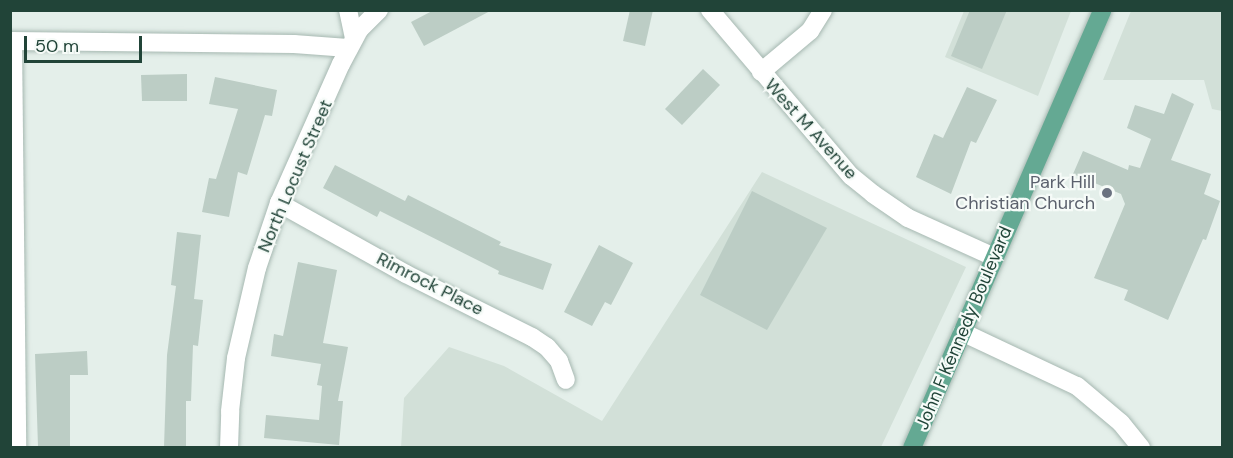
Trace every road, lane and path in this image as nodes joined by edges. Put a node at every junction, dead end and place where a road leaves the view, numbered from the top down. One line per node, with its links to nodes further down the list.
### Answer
1 (348, 10): 7 (street)
2 (379, 10): 7 (street)
3 (710, 10): 8 (street, West M Avenue)
4 (823, 10): 8 (street)
5 (1102, 10): 10 (main road, John F Kennedy Boulevard)
6 (12, 41): 7 (street); 11 (street)
7 (351, 43): 9 (street, North Locust Street)
8 (761, 72): 10 (street, West M Avenue)
9 (279, 203): 13 (street, Rimrock Place); 15 (street, North Locust Street)
10 (994, 257): 12 (main road, John F Kennedy Boulevard)
11 (12, 284): 14 (street)
12 (962, 332): 16 (main road, John F Kennedy Boulevard); 17 (street)
13 (566, 380)
14 (17, 447)
15 (229, 447)
16 (912, 447)
17 (1141, 447)

